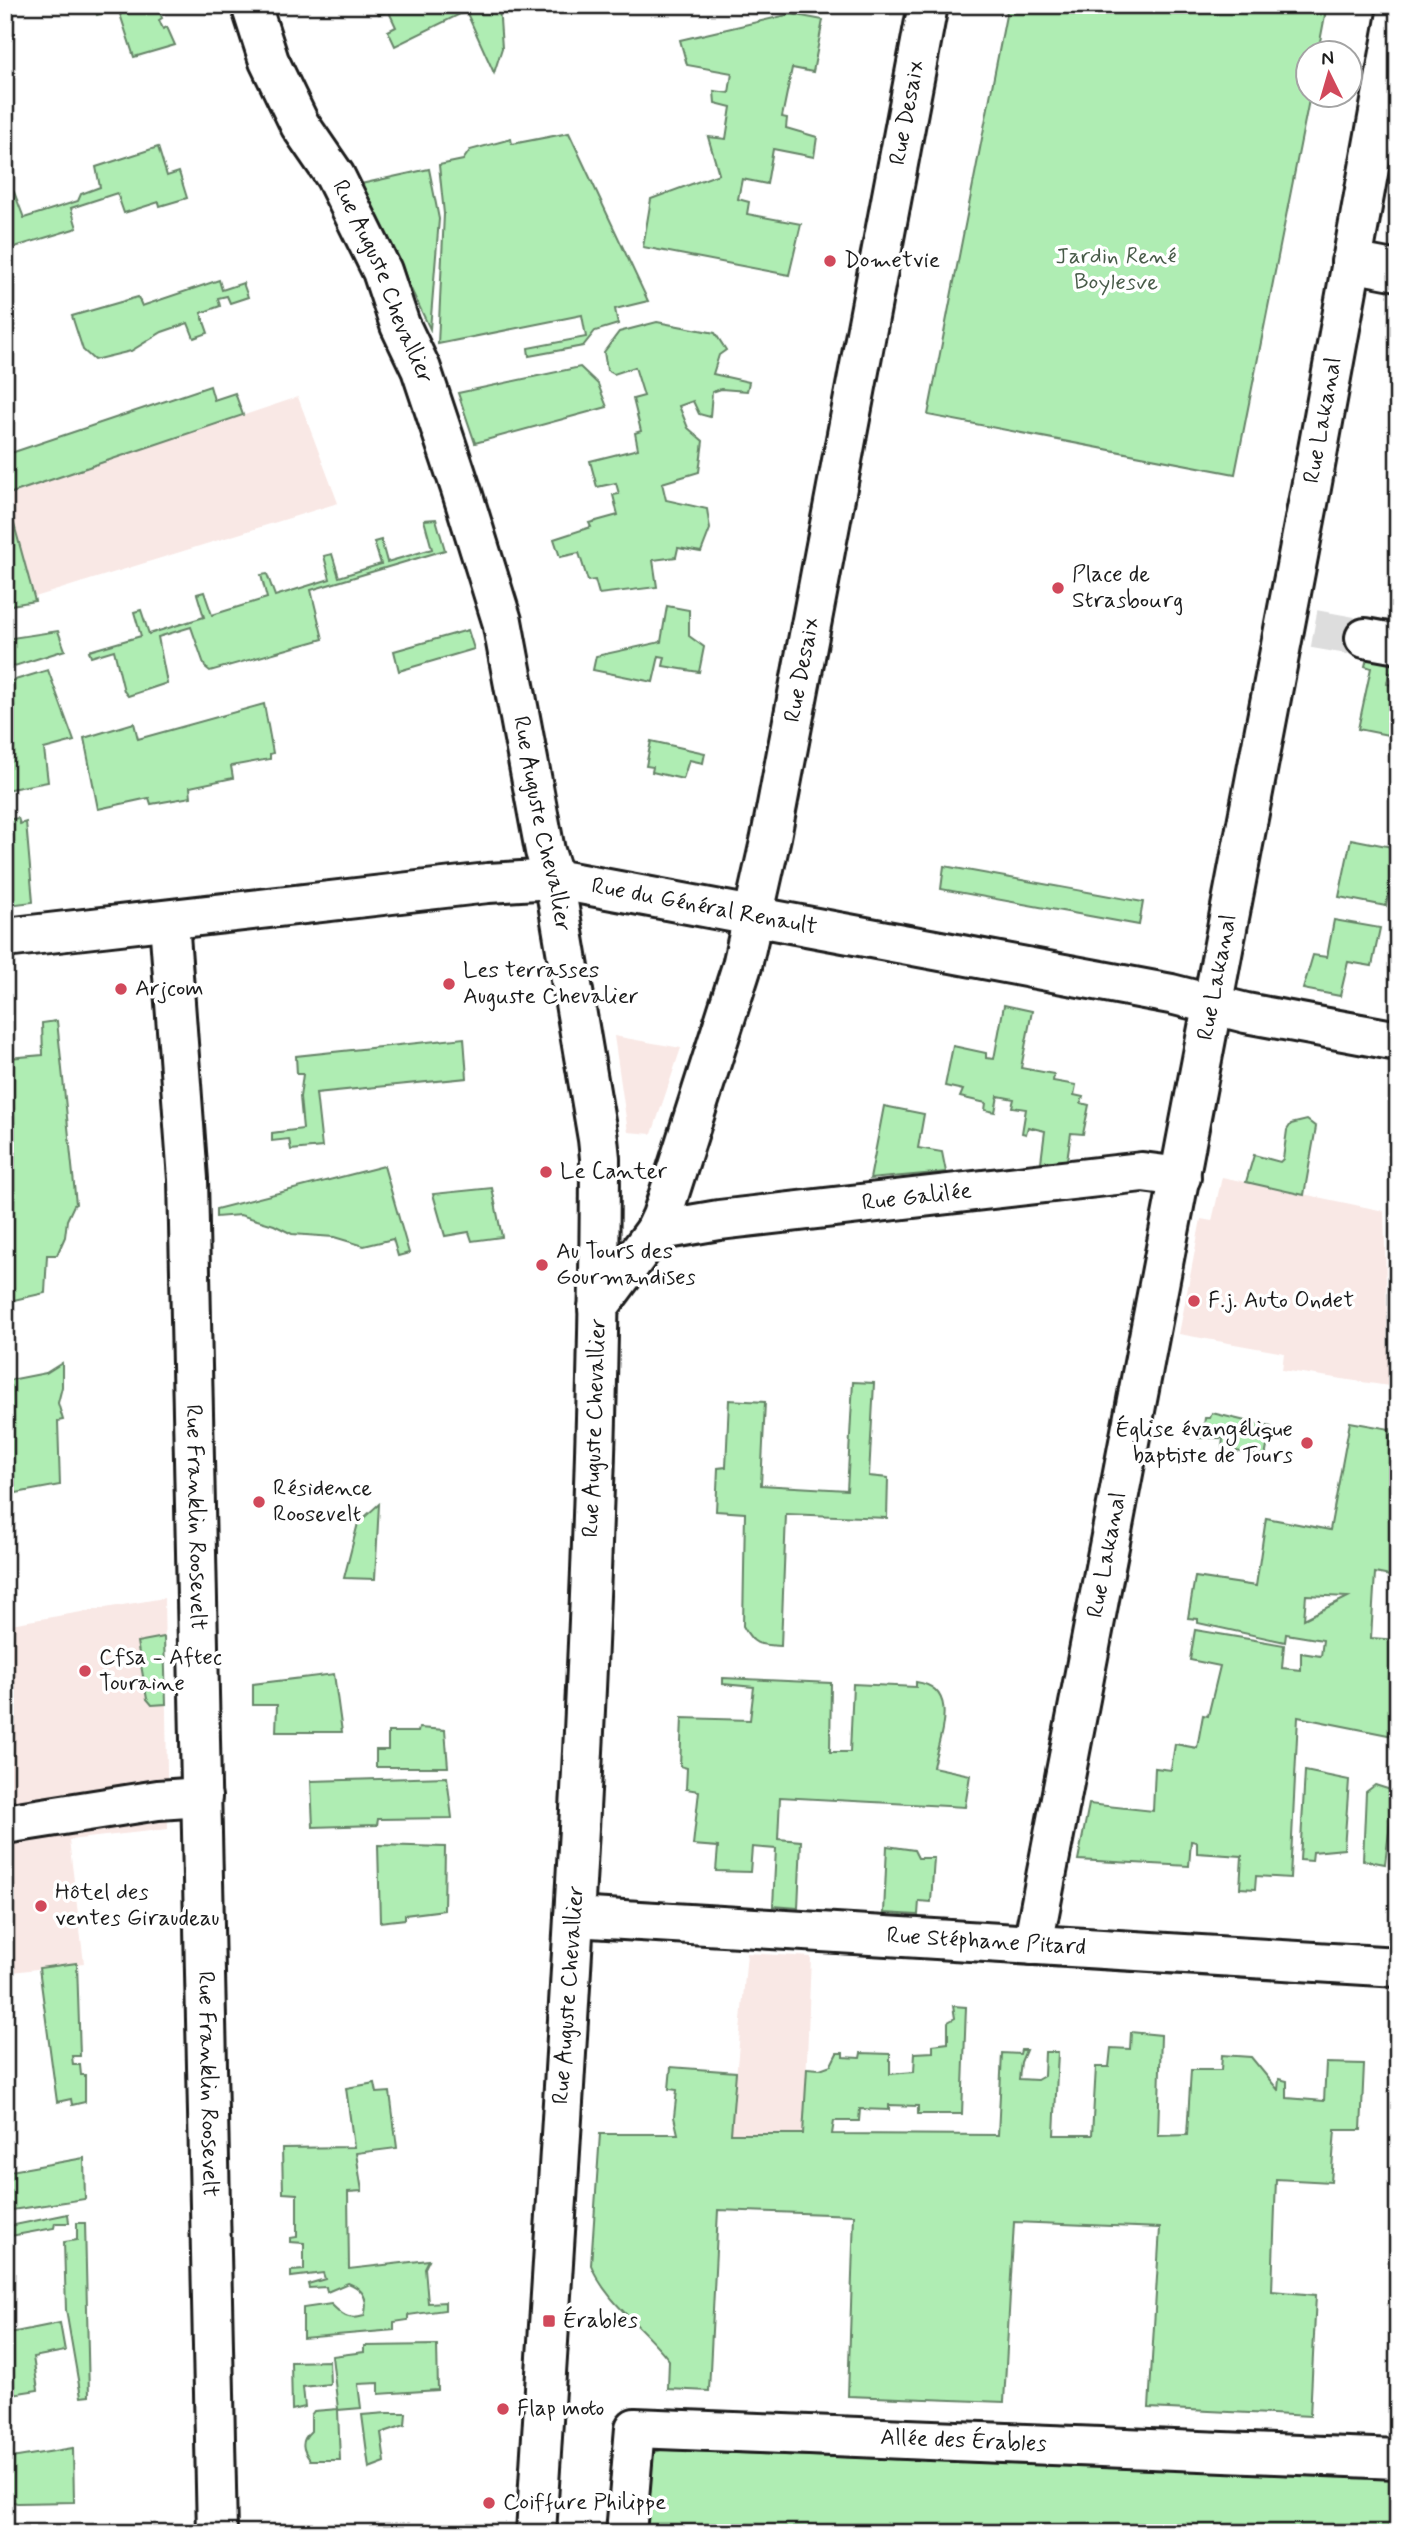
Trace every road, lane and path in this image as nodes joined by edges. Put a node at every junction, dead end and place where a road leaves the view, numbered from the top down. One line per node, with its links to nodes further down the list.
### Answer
1 (251, 5): 6 (street, Rue Auguste Chevallier)
2 (928, 5): 7 (street, Rue Desaix)
3 (1398, 8): 4 (street, Rue Lakanal)
4 (1351, 262): 5 (street); 10 (street, Rue Lakanal)
5 (1398, 271)
6 (554, 880): 7 (street, Rue du Général Renault); 8 (street, Rue du Général Renault); 14 (street, Rue Auguste Chevallier)
7 (754, 916): 10 (street, Rue du Général Renault); 13 (street, Rue Desaix)
8 (169, 920): 9 (street, Rue du Général Renault); 15 (street, Rue Franklin Roosevelt)
9 (5, 939)
10 (1212, 1004): 11 (street, Rue du Général Renault); 12 (street, Rue Lakanal)
11 (1398, 1041)
12 (1181, 1177): 13 (street, Rue Galilée); 18 (street, Rue Lakanal)
13 (655, 1231): 14 (street, Rue Desaix)
14 (598, 1308): 17 (street, Rue Auguste Chevallier)
15 (202, 1797): 16 (street); 21 (street, Rue Franklin Roosevelt)
16 (5, 1824)
17 (574, 1916): 18 (street, Rue Stéphane Pitard); 22 (street, Rue Auguste Chevallier)
18 (1033, 1945): 19 (street, Rue Stéphane Pitard)
19 (1398, 1967)
20 (1398, 2459): 23 (street, Allée des Érables)
21 (217, 2533)
22 (536, 2533)
23 (626, 2533)

